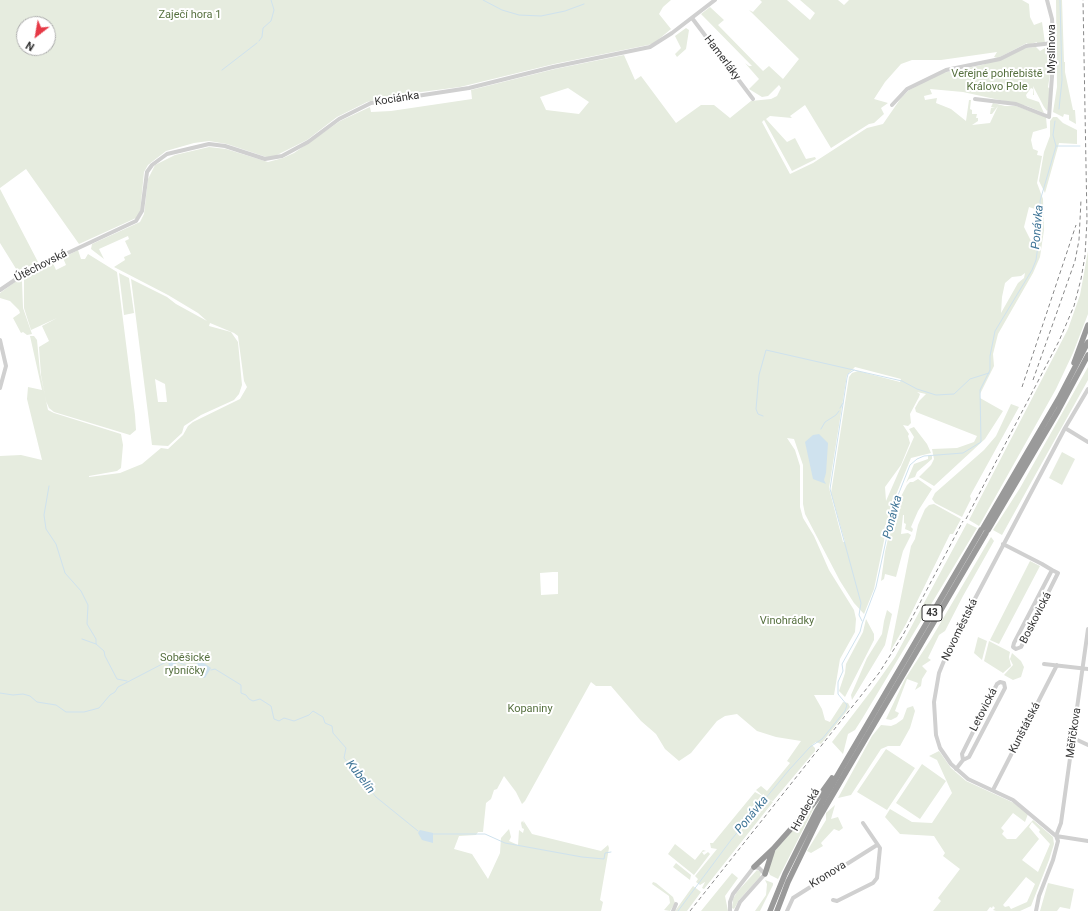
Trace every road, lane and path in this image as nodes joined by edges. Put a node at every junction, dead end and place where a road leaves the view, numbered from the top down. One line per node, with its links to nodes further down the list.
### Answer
1 (715, 0): 3 (street, Kociánka)
2 (1047, 0): 4 (street, Myslínova)
3 (692, 18): 5 (street, Hamerláky); 8 (street, Kociánka)
4 (1053, 44): 6 (street, Myslínova); 7 (street)
5 (753, 99)
6 (975, 99)
7 (892, 105)
8 (83, 245): 9 (street, Útěchovská)
9 (0, 290)
10 (1088, 325): 17 (highway)
11 (0, 340): 14 (street)
12 (1088, 342): 17 (highway, 43)
13 (1088, 355): 20 (highway, 43)
14 (2, 379): 15 (street)
15 (0, 388)
16 (1088, 389): 18 (street, Novoměstská)
17 (1059, 398): 20 (highway, 43)
18 (1065, 428): 19 (street); 21 (street, Novoměstská)
19 (1088, 442)
20 (985, 530): 28 (highway, 43)
21 (1003, 544): 22 (street, Boskovická); 33 (street, Novoměstská)
22 (1052, 570): 22 (street, Boskovická)
23 (1088, 630): 26 (street, Měřičkova)
24 (1044, 664): 25 (street)
25 (1057, 665): 26 (street); 34 (street, Kunštátská)
26 (1082, 668): 27 (street); 29 (street, Měřičkova)
27 (1088, 669)
28 (870, 724): 31 (highway, Hradecká / 43); 40 (highway, Hradecká / 43)
29 (1073, 738): 30 (street); 36 (street, Měřičkova)
30 (1088, 745)
31 (849, 756): 39 (highway); 40 (highway, Hradecká / 43)
32 (963, 760): 32 (street, Letovická); 33 (street, Letovická)
33 (956, 769): 34 (street, Novoměstská)
34 (993, 790): 36 (street, Novoměstská)
35 (862, 823): 38 (street)
36 (1056, 836): 37 (street); 45 (street, Měřičkova)
37 (1088, 841)
38 (877, 845): 43 (street); 51 (street, Kronova)
39 (774, 849): 41 (highway); 42 (highway)
40 (799, 850): 49 (highway, Hradecká / 43); 50 (highway, Hradecká / 43)
41 (754, 867): 42 (street); 47 (street)
42 (765, 874): 48 (street)
43 (833, 900)
44 (676, 904): 46 (street)
45 (1036, 910): 52 (street)
46 (673, 911)
47 (730, 911)
48 (736, 911)
49 (770, 911)
50 (777, 911)
51 (787, 911)
52 (1031, 911)

